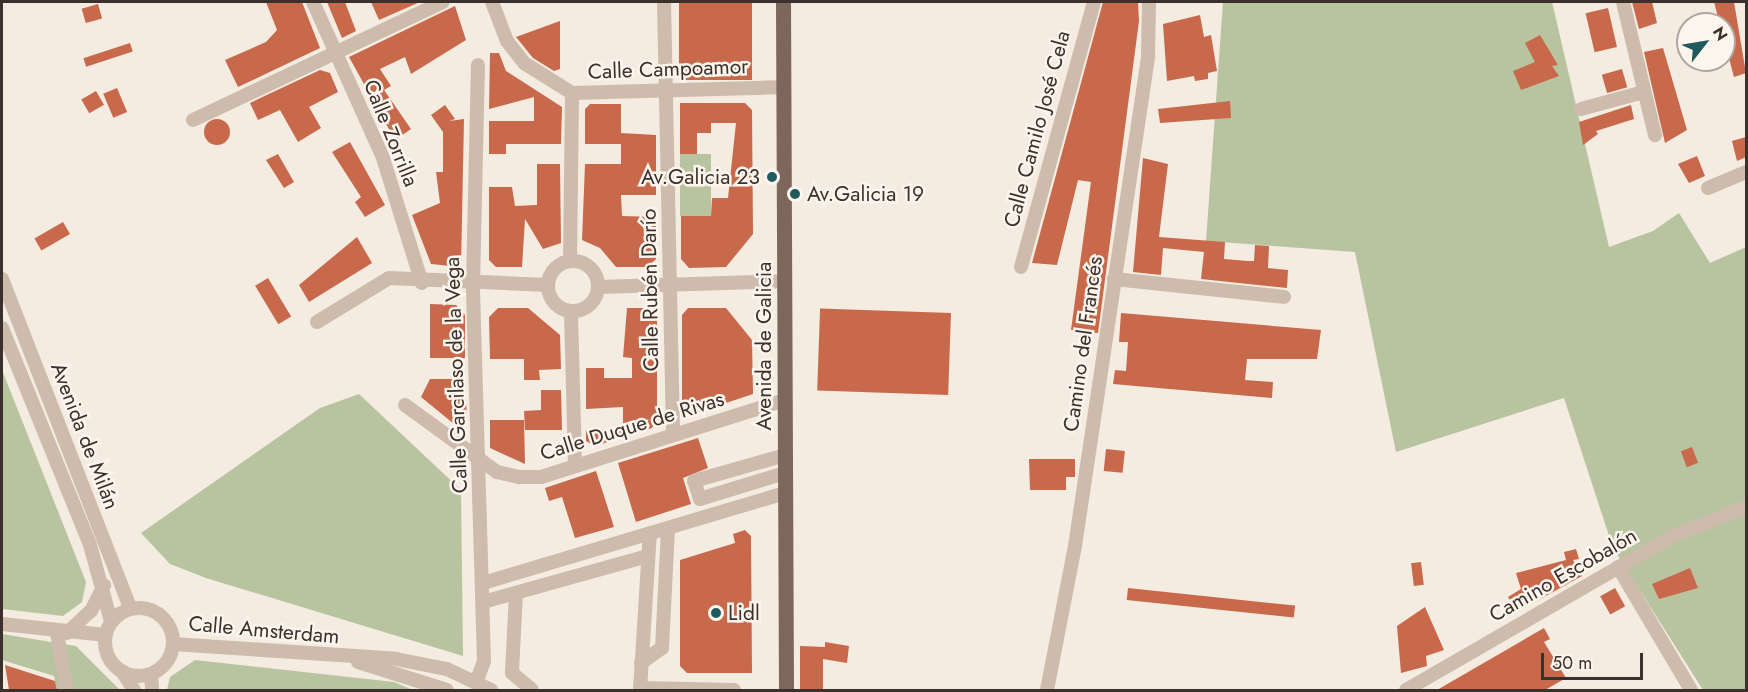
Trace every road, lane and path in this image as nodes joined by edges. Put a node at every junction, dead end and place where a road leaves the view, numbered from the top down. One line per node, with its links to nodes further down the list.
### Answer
1 (313, 2): 9 (street, Calle Zorrilla)
2 (443, 2): 9 (street)
3 (492, 2): 14 (street, Calle Campoamor)
4 (664, 2): 12 (street, Calle Rubén Darío)
5 (783, 2): 11 (main road, Avenida de Galicia)
6 (1094, 2): 21 (street, Calle Camilo José Cela)
7 (1149, 2): 23 (street, Camino del Francés)
8 (1623, 2): 13 (street)
9 (334, 54): 16 (street); 25 (street, Calle Zorrilla)
10 (478, 65): 26 (street, Calle Garcilaso de la Vega)
11 (784, 87): 12 (street, Calle Campoamor); 24 (main road, Avenida de Galicia)
12 (669, 90): 14 (street, Calle Campoamor); 27 (street, Calle Rubén Darío)
13 (1644, 92): 15 (street); 17 (street)
14 (572, 93): 20 (street)
15 (1581, 109)
16 (193, 120)
17 (1654, 135)
18 (1746, 172): 19 (street)
19 (1708, 188)
20 (570, 261): 28 (street); 29 (street)
21 (1020, 267)
22 (2, 279): 51 (street, Avenida de Milán)
23 (1113, 279): 30 (street); 71 (street, Camino del Francés)
24 (784, 281): 27 (street); 34 (main road, Avenida de Galicia)
25 (422, 283): 26 (street); 32 (street)
26 (473, 284): 28 (street); 38 (street, Calle Garcilaso de la Vega)
27 (671, 284): 29 (street); 36 (street, Calle Rubén Darío)
28 (548, 285): 31 (street)
29 (598, 287): 31 (street)
30 (1284, 297)
31 (571, 312): 39 (street)
32 (317, 321)
33 (2, 328): 48 (street, Avenida de Milán)
34 (785, 400): 36 (street, Calle Duque de Rivas); 37 (main road, Avenida de Galicia)
35 (405, 405): 38 (street, Calle Duque de Rivas)
36 (672, 435): 39 (street, Calle Duque de Rivas)
37 (785, 456): 40 (main road, Avenida de Galicia); 40 (street)
38 (480, 461): 39 (street, Calle Duque de Rivas); 47 (street, Calle Garcilaso de la Vega)
39 (575, 466)
40 (785, 473): 41 (main road, Avenida de Galicia)
41 (785, 493): 43 (street); 70 (main road, Avenida de Galicia)
42 (1746, 507): 46 (street, Camino Escobalón)
43 (668, 528): 44 (street); 58 (street)
44 (650, 533): 45 (street); 47 (street)
45 (648, 556): 49 (street); 58 (street)
46 (1618, 567): 72 (street, Camino Escobalón); 73 (street)
47 (483, 583): 50 (street, Calle Garcilaso de la Vega)
48 (104, 585): 52 (street, Avenida de Milán); 54 (street)
49 (516, 593): 50 (street); 68 (street)
50 (483, 602): 61 (street, Calle Garcilaso de la Vega)
51 (130, 608): 52 (street); 56 (street)
52 (111, 621): 55 (street)
53 (2, 624): 54 (street)
54 (62, 633): 55 (street); 63 (street)
55 (105, 635): 59 (street)
56 (173, 644): 57 (street, Calle Amsterdam); 60 (street)
57 (351, 658): 61 (street, Calle Amsterdam); 66 (street, Calle Amsterdam)
58 (641, 663): 62 (street)
59 (123, 673): 60 (street); 64 (street)
60 (151, 674): 65 (street)
61 (476, 683): 67 (street, Calle Amsterdam)
62 (640, 689): 69 (street)
63 (67, 690)
64 (134, 690)
65 (152, 690)
66 (447, 690)
67 (491, 690)
68 (532, 690)
69 (734, 690)
70 (786, 690)
71 (1047, 690)
72 (1406, 690)
73 (1691, 690)

